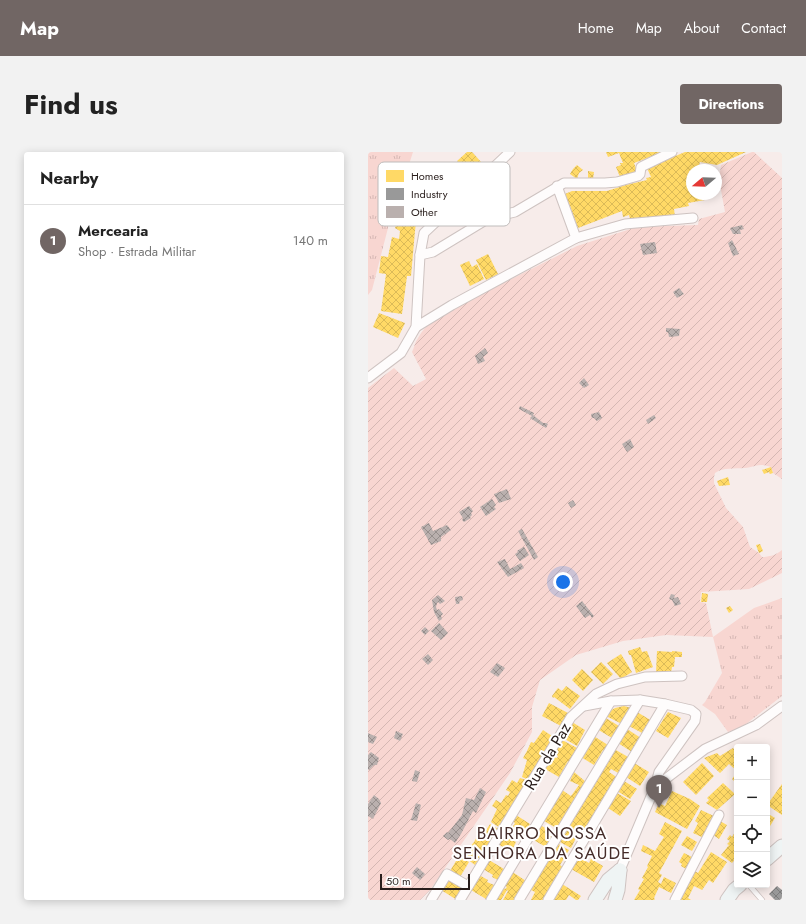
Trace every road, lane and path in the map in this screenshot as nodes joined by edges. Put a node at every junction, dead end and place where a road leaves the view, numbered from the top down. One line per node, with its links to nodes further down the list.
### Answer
1 (510, 152): 3 (street)
2 (672, 152): 4 (street)
3 (500, 162)
4 (557, 186): 5 (street); 9 (street)
5 (510, 213)
6 (692, 218): 9 (street)
7 (432, 226): 10 (street)
8 (476, 226): 10 (street)
9 (576, 238): 11 (street)
10 (420, 255): 11 (street)
11 (416, 327): 12 (street)
12 (368, 378)
13 (682, 676): 17 (street, Rua da Paz)
14 (640, 700): 15 (street); 16 (street); 28 (street)
15 (611, 701): 17 (street); 27 (street)
16 (665, 704): 19 (street); 29 (street)
17 (584, 706): 22 (street, Rua da Paz)
18 (782, 706): 19 (street)
19 (655, 787): 21 (street)
20 (719, 815): 32 (street)
21 (620, 870): 30 (street); 31 (street)
22 (468, 886): 25 (street); 26 (street, Rua da Paz)
23 (736, 888): 33 (street)
24 (752, 888): 34 (lane)
25 (431, 900)
26 (460, 900)
27 (491, 900)
28 (519, 900)
29 (548, 900)
30 (595, 900)
31 (615, 900)
32 (676, 900)
33 (727, 900)
34 (762, 900)

